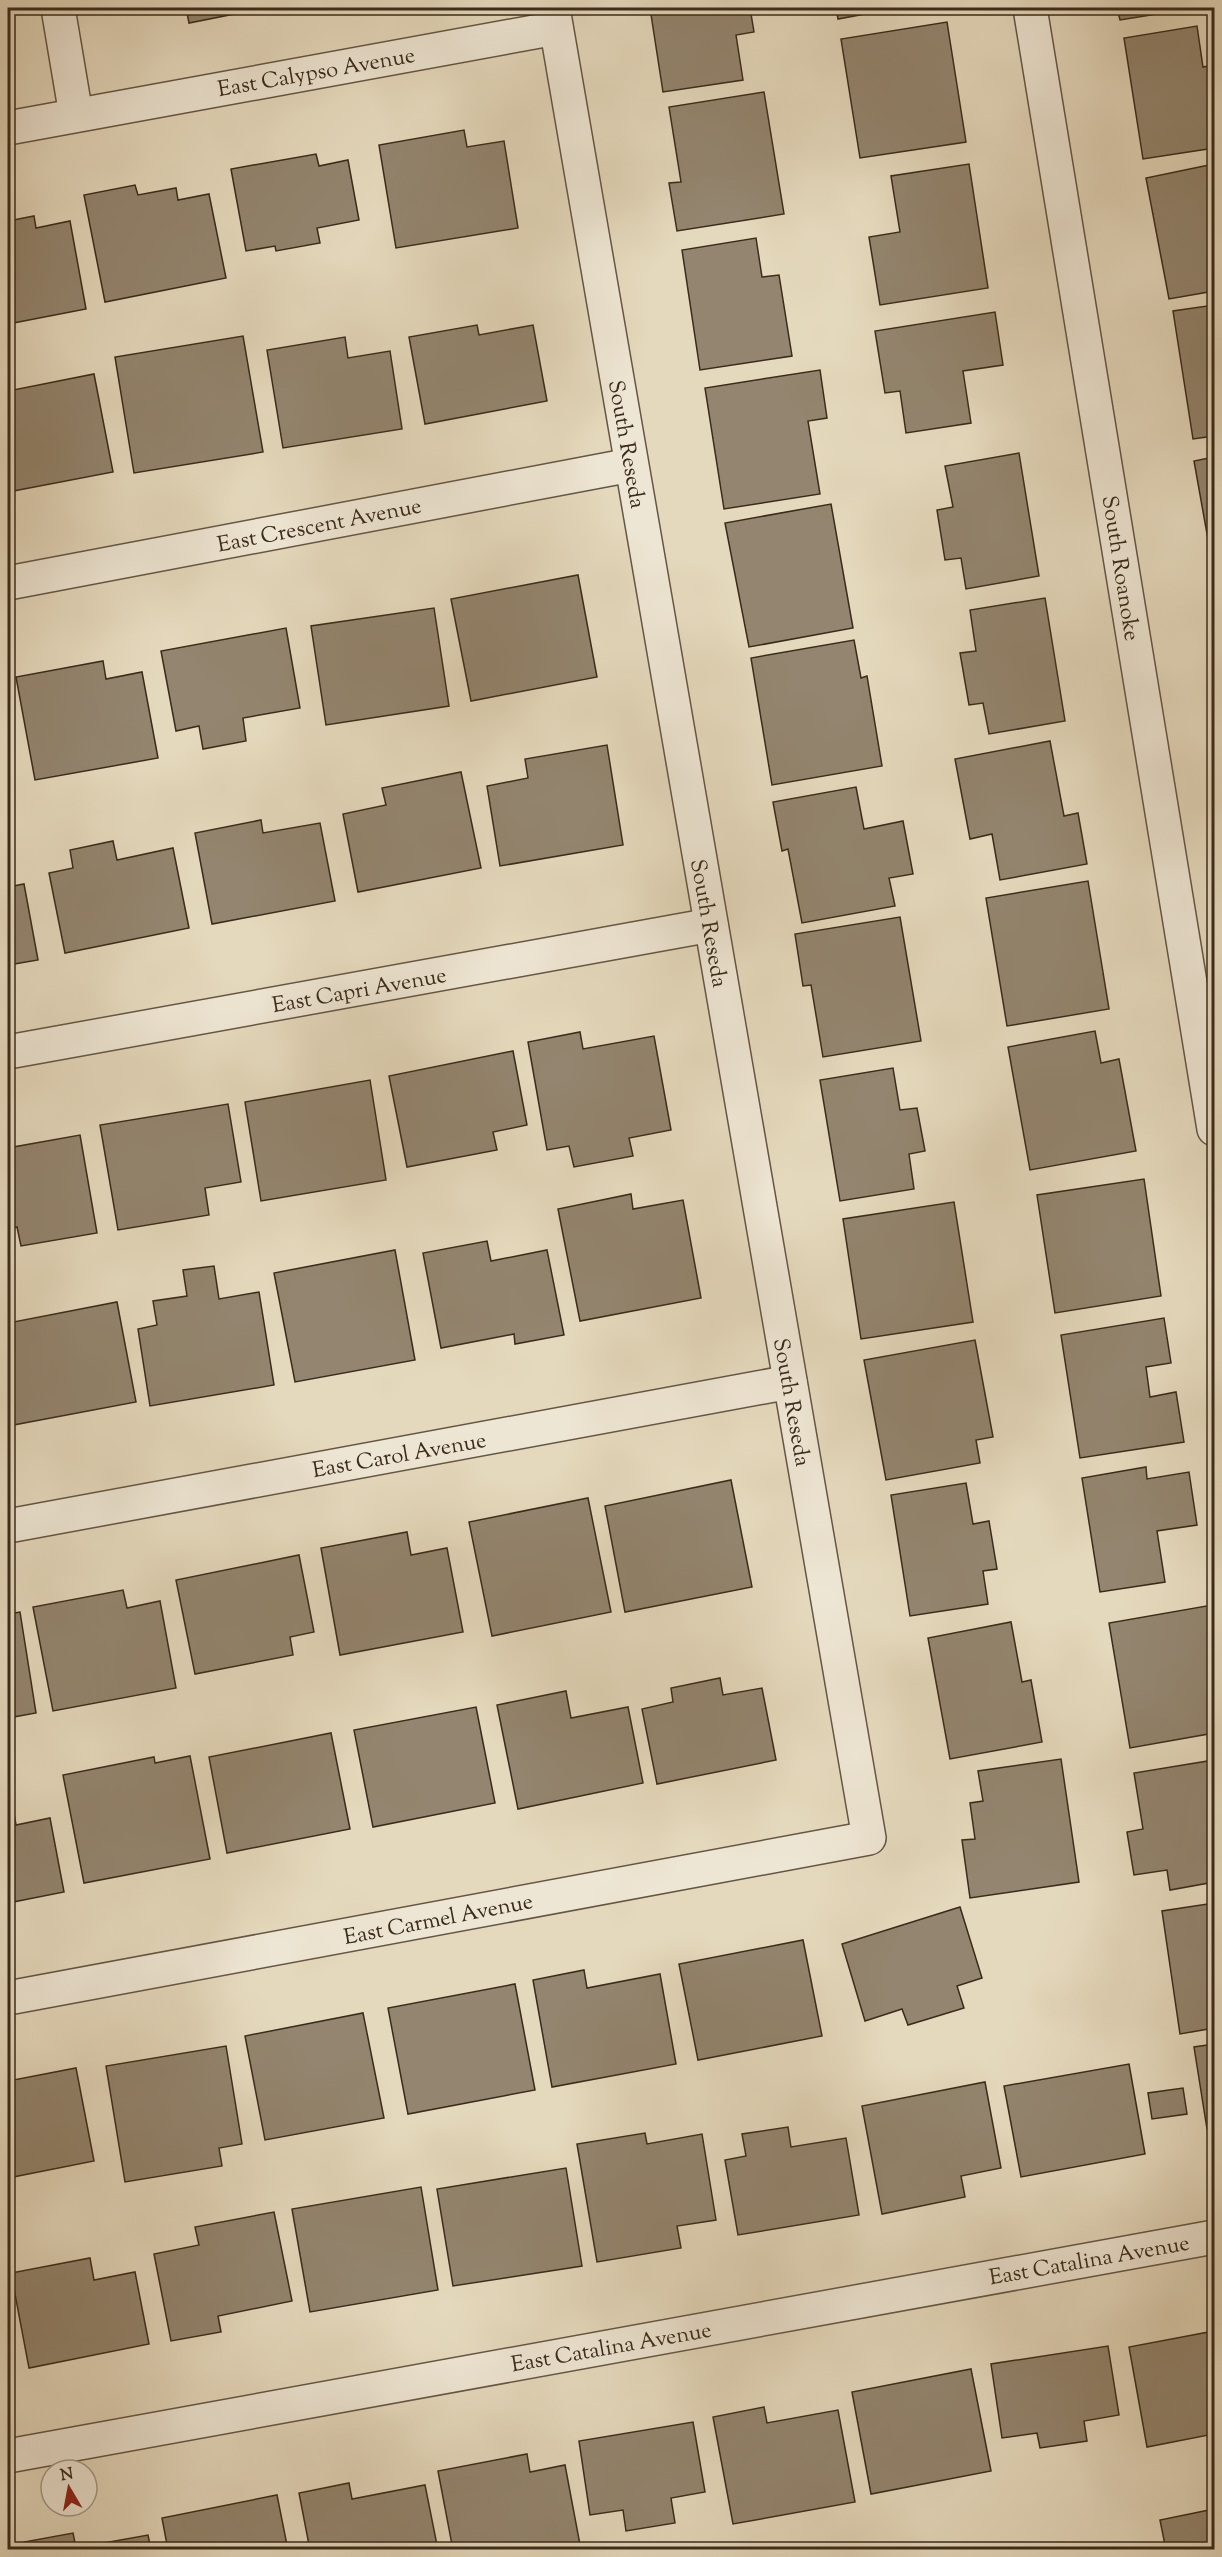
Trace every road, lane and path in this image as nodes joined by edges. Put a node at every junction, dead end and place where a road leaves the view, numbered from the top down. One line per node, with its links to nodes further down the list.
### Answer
1 (58, 8): 4 (street)
2 (1030, 8): 10 (street, South Roanoke)
3 (554, 18): 4 (street, East Calypso Avenue); 6 (street, South Reseda)
4 (76, 115): 5 (street, East Calypso Avenue)
5 (8, 128)
6 (631, 465): 7 (street, East Crescent Avenue); 8 (street, South Reseda)
7 (8, 583)
8 (711, 926): 9 (street, East Capri Avenue); 11 (street, South Reseda)
9 (8, 1052)
10 (1215, 1129)
11 (790, 1382): 12 (street, East Carol Avenue); 13 (street, South Reseda)
12 (8, 1526)
13 (869, 1838): 14 (street, East Carmel Avenue)
14 (8, 1998)
15 (1215, 2237): 16 (street, East Catalina Avenue)
16 (8, 2456)

